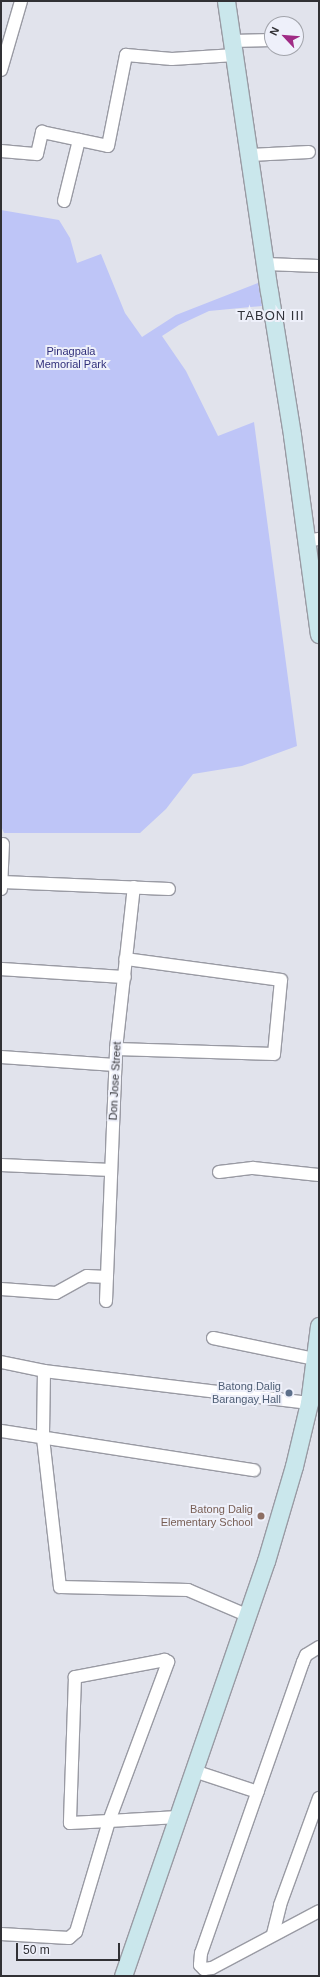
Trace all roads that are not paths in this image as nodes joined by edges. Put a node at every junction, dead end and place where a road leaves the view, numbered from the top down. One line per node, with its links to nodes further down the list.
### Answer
1 (21, 1): 5 (street)
2 (226, 1): 4 (street)
3 (264, 42): 4 (street)
4 (234, 48): 6 (street); 9 (street)
5 (1, 70)
6 (79, 140): 7 (street); 10 (street)
7 (1, 152)
8 (309, 152): 9 (street)
9 (250, 155): 11 (street)
10 (64, 201)
11 (265, 264): 12 (street); 13 (street)
12 (319, 266)
13 (312, 540): 14 (street)
14 (319, 634)
15 (3, 844): 16 (street)
16 (1, 885): 17 (street)
17 (134, 887): 18 (street); 19 (street, Don Jose Street)
18 (169, 888)
19 (125, 959): 21 (street, Don Jose Street); 22 (street)
20 (1, 969): 21 (street)
21 (125, 977): 22 (street, Don Jose Street)
22 (116, 1049): 24 (street, Don Jose Street)
23 (1, 1057): 24 (street)
24 (115, 1065): 26 (street, Don Jose Street)
25 (1, 1165): 26 (street)
26 (110, 1170): 29 (street, Don Jose Street)
27 (219, 1172): 28 (street)
28 (319, 1175)
29 (108, 1277): 30 (street); 31 (street, Don Jose Street)
30 (1, 1289)
31 (106, 1300)
32 (319, 1326): 34 (street)
33 (213, 1338): 34 (street)
34 (314, 1359): 37 (street)
35 (1, 1362): 36 (street)
36 (44, 1371): 37 (street); 39 (street)
37 (309, 1403): 41 (street)
38 (1, 1431): 39 (street)
39 (43, 1438): 40 (street); 41 (street)
40 (254, 1470)
41 (249, 1616): 43 (street)
42 (319, 1647): 44 (street)
43 (194, 1771): 44 (street); 46 (street)
44 (258, 1792): 50 (street)
45 (319, 1798): 50 (street)
46 (178, 1817): 47 (street); 51 (street)
47 (109, 1821): 47 (street); 49 (street)
48 (319, 1911): 50 (street)
49 (1, 1934)
50 (273, 1934)
51 (123, 1976)

